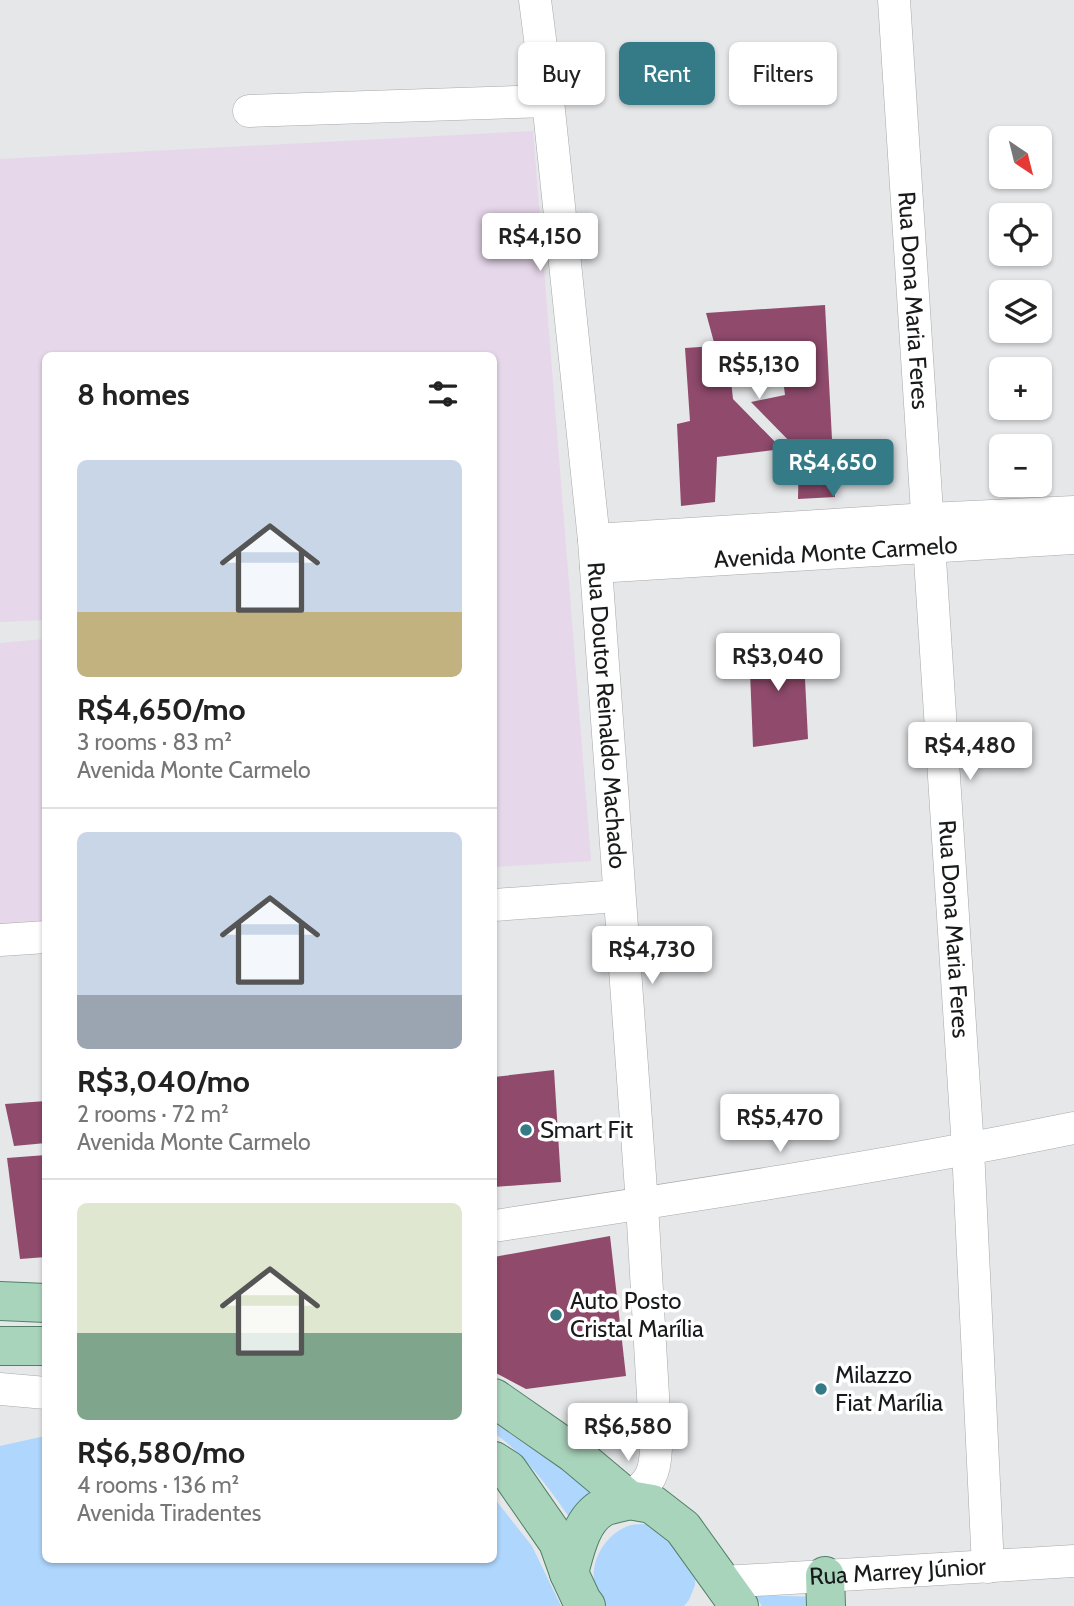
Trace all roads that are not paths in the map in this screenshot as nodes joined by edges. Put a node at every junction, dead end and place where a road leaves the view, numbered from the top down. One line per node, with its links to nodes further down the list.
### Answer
1 (536, 0): 3 (street, Rua Doutor Reinaldo Machado)
2 (894, 0): 8 (street, Rua Dona Maria Feres)
3 (541, 42)
4 (518, 102): 6 (street)
5 (548, 105): 10 (street, Rua Doutor Reinaldo Machado)
6 (249, 111)
7 (1074, 512): 8 (street, Avenida Monte Carmelo)
8 (928, 533): 9 (street, Avenida Monte Carmelo); 10 (street, Avenida Monte Carmelo); 16 (street, Rua Dona Maria Feres)
9 (1074, 538)
10 (595, 554): 11 (street, Rua Doutor Reinaldo Machado)
11 (619, 896): 12 (street); 17 (street, Rua Doutor Reinaldo Machado)
12 (497, 905)
13 (42, 937): 14 (street)
14 (0, 940)
15 (1074, 1128): 16 (street)
16 (968, 1149): 17 (street); 29 (street, Rua Dona Maria Feres)
17 (642, 1203): 18 (street); 27 (street, Rua Doutor Reinaldo Machado)
18 (497, 1226)
19 (0, 1301): 20 (main road)
20 (42, 1303)
21 (0, 1346): 22 (main road)
22 (42, 1346)
23 (0, 1389): 24 (street)
24 (42, 1393)
25 (497, 1400): 27 (main road)
26 (497, 1463): 30 (main road)
27 (629, 1500): 30 (main road); 32 (main road)
28 (1074, 1561): 29 (street, Rua Marrey Júnior)
29 (988, 1567): 31 (street, Rua Marrey Júnior)
30 (569, 1573): 33 (main road)
31 (825, 1591): 32 (street, Rua Marrey Júnior)
32 (722, 1598)
33 (586, 1606)

